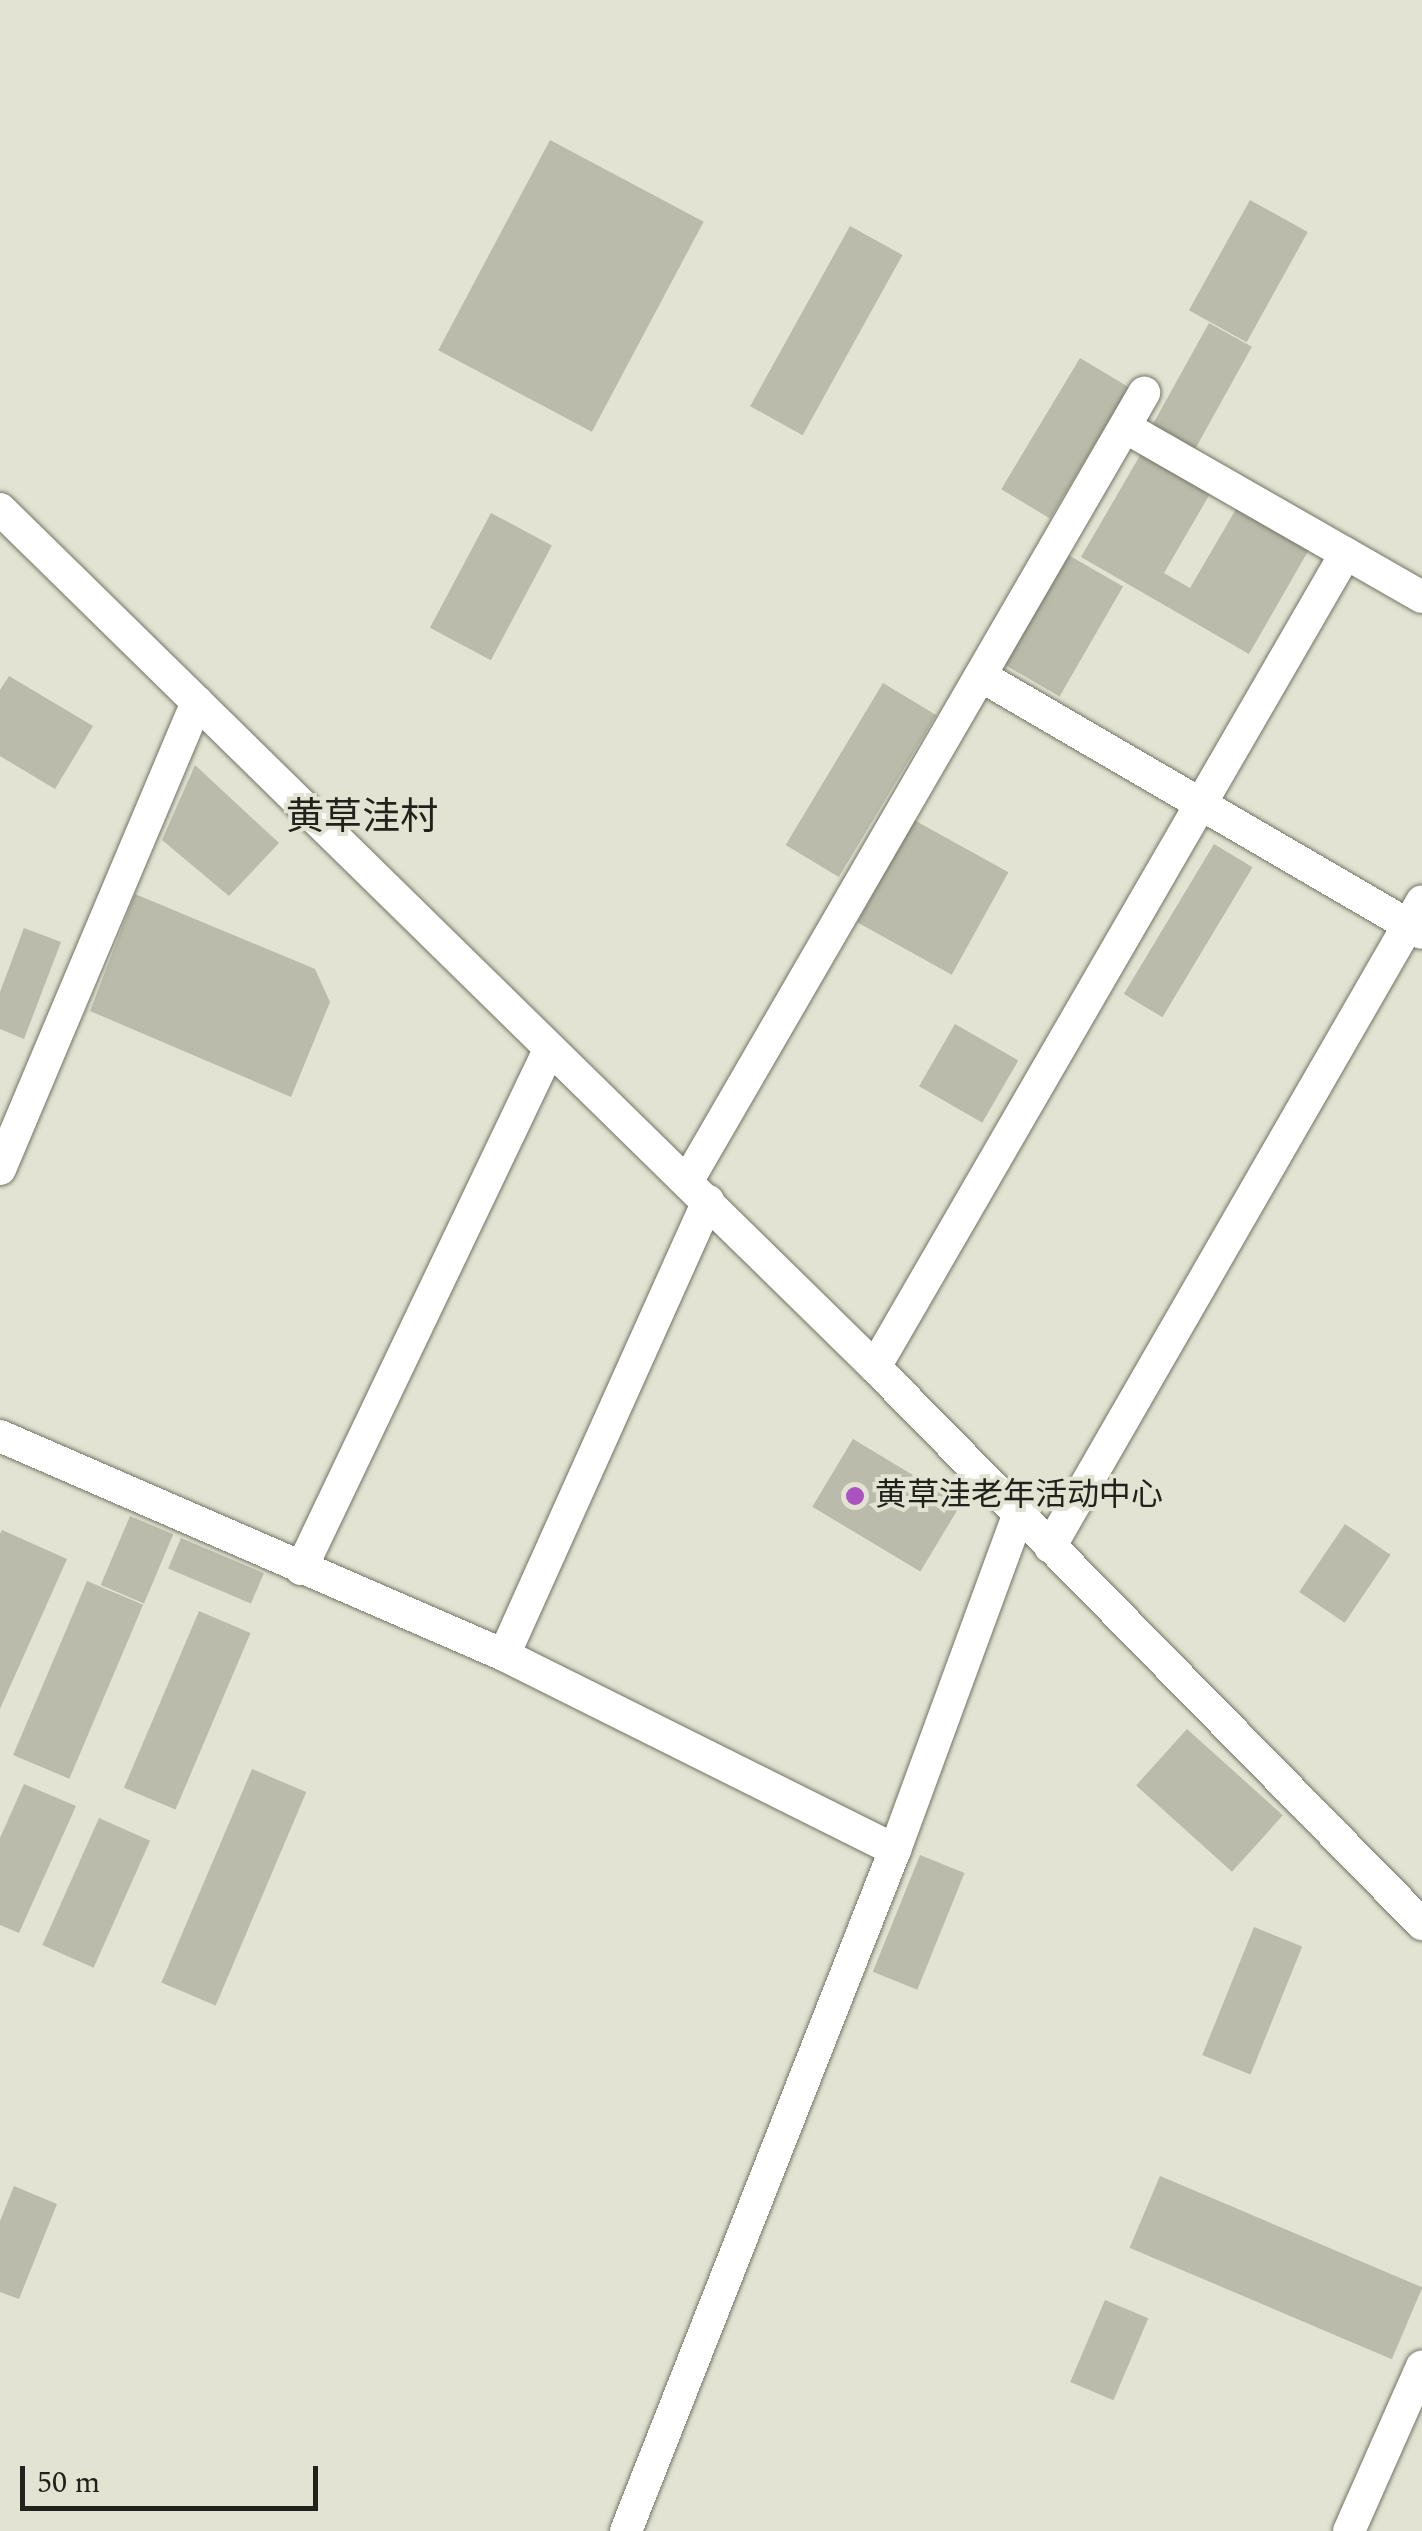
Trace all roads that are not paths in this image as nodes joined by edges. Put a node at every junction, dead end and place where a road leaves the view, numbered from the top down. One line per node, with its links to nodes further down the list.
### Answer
1 (1144, 394): 2 (street)
2 (1125, 426): 4 (street); 6 (street)
3 (0, 508): 7 (street)
4 (1346, 553): 5 (street); 8 (street)
5 (1422, 597)
6 (981, 676): 8 (street); 12 (street)
7 (197, 702): 10 (street); 11 (street)
8 (1201, 808): 9 (street); 13 (street)
9 (1417, 919): 16 (street)
10 (550, 1048): 12 (street); 17 (street)
11 (0, 1169)
12 (698, 1190): 13 (street); 18 (street)
13 (876, 1367): 15 (street)
14 (0, 1436): 17 (street)
15 (1020, 1513): 16 (street); 19 (street)
16 (1050, 1547): 20 (street)
17 (301, 1570): 18 (street)
18 (504, 1655): 19 (street)
19 (895, 1850): 22 (street)
20 (1422, 1924)
21 (1422, 2366): 23 (street)
22 (626, 2531)
23 (1349, 2531)

